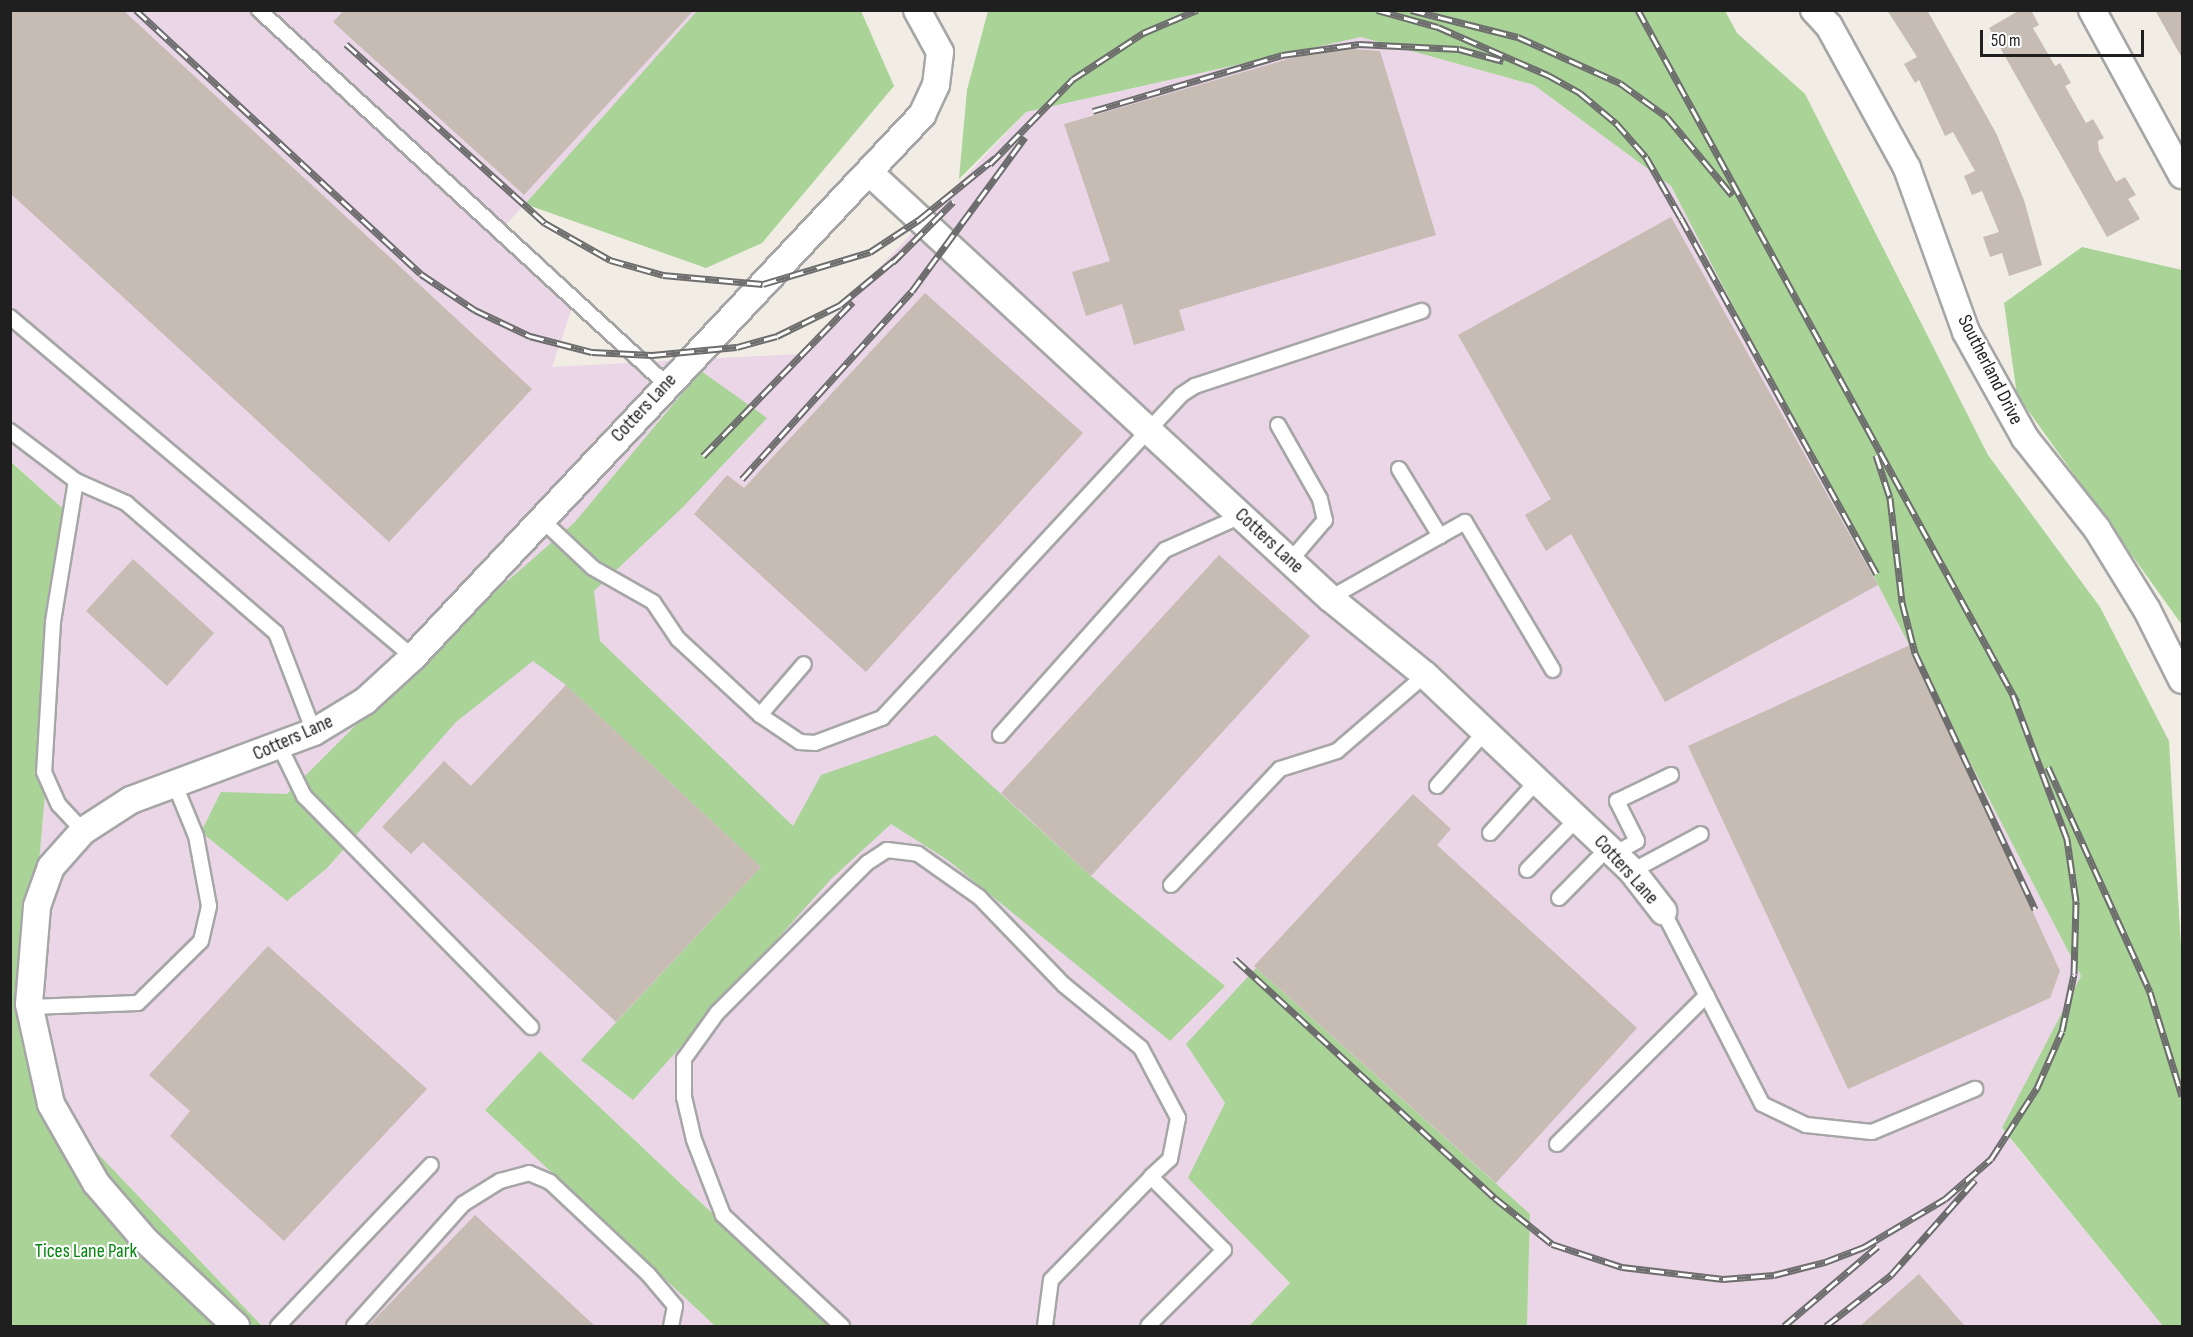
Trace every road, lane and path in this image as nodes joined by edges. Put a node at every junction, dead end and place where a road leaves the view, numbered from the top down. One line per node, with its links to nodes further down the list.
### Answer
1 (258, 10): 9 (lane)
2 (917, 10): 5 (street, Cotters Lane)
3 (1814, 10): 23 (street, Southerland Drive)
4 (2092, 10): 6 (street)
5 (871, 174): 9 (street, Cotters Lane); 12 (street, Cotters Lane)
6 (2182, 176)
7 (1422, 311): 12 (lane)
8 (10, 317): 20 (lane)
9 (666, 384): 16 (street, Cotters Lane)
10 (1278, 425): 18 (lane)
11 (10, 431): 14 (lane)
12 (1149, 431): 15 (street, Cotters Lane); 25 (lane)
13 (1399, 469): 17 (lane)
14 (76, 481): 26 (lane); 35 (lane)
15 (1241, 516): 18 (street, Cotters Lane); 28 (lane)
16 (541, 519): 20 (street, Cotters Lane); 25 (lane)
17 (1440, 536): 19 (lane); 22 (lane)
18 (1290, 561): 19 (street, Cotters Lane)
19 (1330, 598): 24 (street, Cotters Lane)
20 (413, 657): 26 (street, Cotters Lane)
21 (804, 664): 25 (lane)
22 (1554, 670)
23 (2181, 672)
24 (1425, 675): 27 (street, Cotters Lane); 40 (lane)
25 (760, 715)
26 (314, 732): 29 (street, Cotters Lane)
27 (1485, 732): 31 (street, Cotters Lane); 33 (lane)
28 (1000, 735)
29 (280, 747): 32 (street, Cotters Lane); 45 (lane)
30 (1671, 775): 38 (lane)
31 (1537, 781): 34 (street, Cotters Lane); 36 (lane)
32 (175, 785): 35 (street, Cotters Lane); 44 (lane)
33 (1437, 786)
34 (1577, 819): 38 (street, Cotters Lane); 39 (lane)
35 (83, 831): 44 (street, Cotters Lane)
36 (1490, 832)
37 (1701, 834): 38 (lane)
38 (1618, 858): 41 (lane); 42 (street, Cotters Lane)
39 (1527, 870)
40 (1171, 885)
41 (1559, 898)
42 (1664, 911): 43 (lane)
43 (1707, 995): 46 (lane); 47 (lane)
44 (30, 1007): 50 (street, Cotters Lane)
45 (531, 1027)
46 (1975, 1089)
47 (1557, 1144)
48 (431, 1166): 51 (lane)
49 (1151, 1177): 54 (lane); 55 (lane); 56 (lane)
50 (236, 1326)
51 (278, 1326)
52 (354, 1326): 53 (lane)
53 (671, 1326)
54 (842, 1326)
55 (1045, 1326)
56 (1148, 1326)

